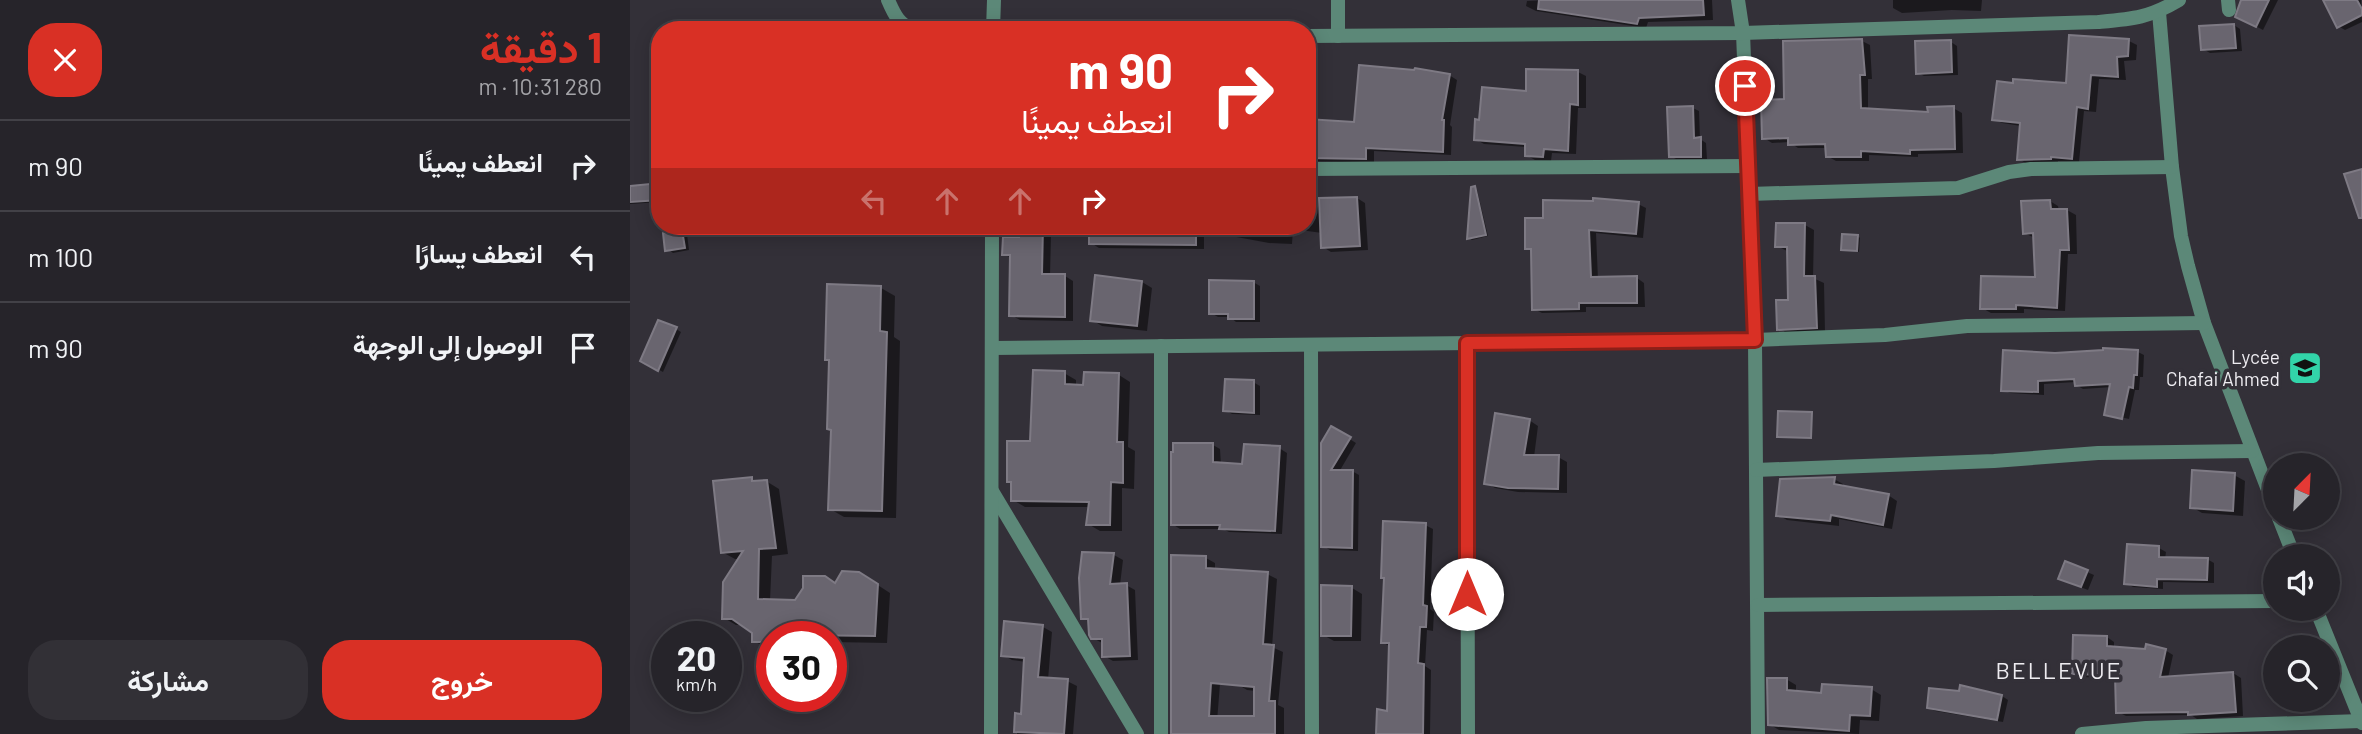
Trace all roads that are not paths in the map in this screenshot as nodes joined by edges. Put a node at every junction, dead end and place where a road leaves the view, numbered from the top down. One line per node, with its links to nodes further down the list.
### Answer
1 (888, 0): 7 (street)
2 (994, 0): 8 (street)
3 (1338, 0): 11 (street)
4 (1738, 0): 9 (street)
5 (2179, 0): 6 (street)
6 (2159, 12): 9 (street); 13 (street)
7 (899, 21)
8 (993, 21)
9 (1743, 33): 11 (street); 12 (street)
10 (1316, 36): 11 (street)
11 (1338, 36)
12 (1748, 166): 14 (street); 15 (street)
13 (2172, 167): 15 (street); 17 (street)
14 (1316, 169)
15 (1749, 194): 18 (street)
16 (992, 235): 22 (street)
17 (2204, 323): 18 (street); 23 (street)
18 (1755, 340): 19 (street); 24 (street)
19 (1467, 343): 20 (street); 35 (street)
20 (1311, 345): 21 (street); 34 (street)
21 (1160, 346): 22 (street); 33 (street)
22 (992, 348): 26 (street)
23 (2252, 451): 24 (street); 25 (street)
24 (1756, 470): 28 (street)
25 (2263, 478)
26 (991, 489): 31 (street); 32 (street)
27 (2263, 601): 28 (street)
28 (1758, 605): 36 (street)
29 (2321, 621): 30 (street)
30 (2362, 722): 37 (street)
31 (990, 734)
32 (1137, 734)
33 (1161, 734)
34 (1312, 734)
35 (1468, 734)
36 (1758, 734)
37 (2081, 734)

